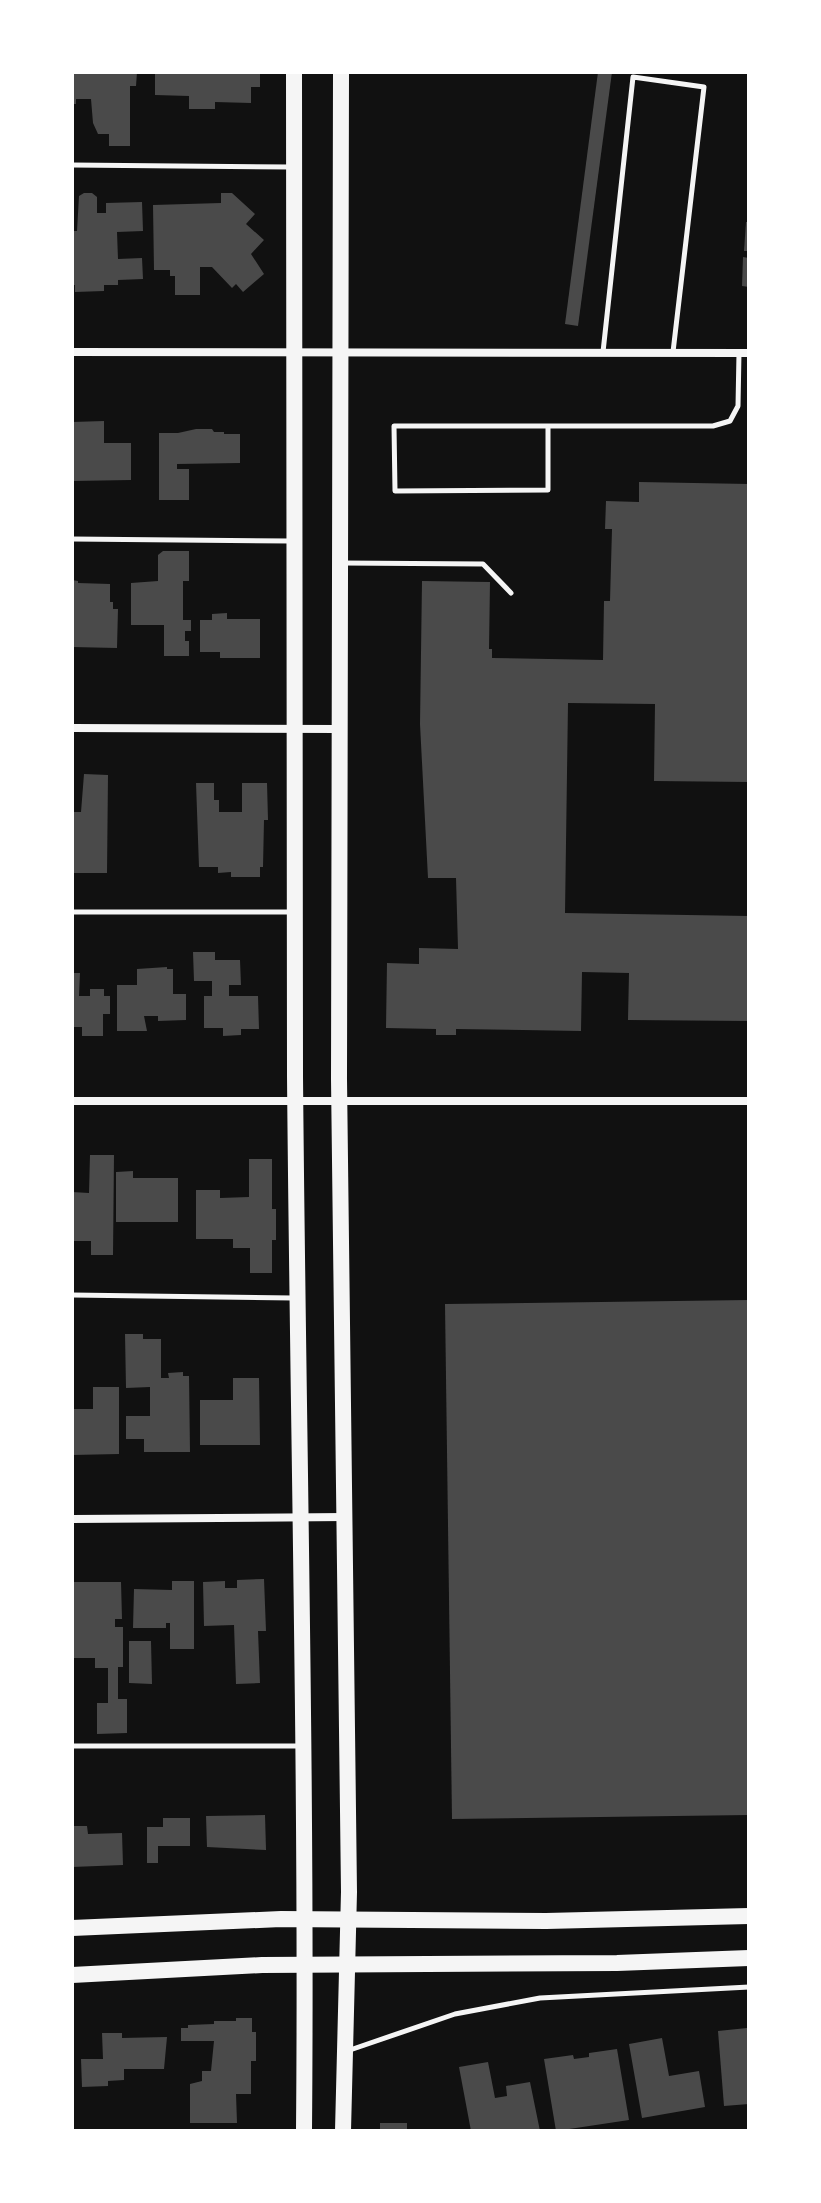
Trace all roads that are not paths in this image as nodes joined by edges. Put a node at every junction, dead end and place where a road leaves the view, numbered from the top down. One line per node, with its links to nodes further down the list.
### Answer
1 (294, 72): 4 (main road)
2 (341, 72): 7 (main road)
3 (72, 165): 4 (lane)
4 (295, 167): 6 (main road)
5 (72, 352): 6 (street)
6 (296, 353): 7 (street); 13 (main road)
7 (340, 353): 8 (street); 14 (main road)
8 (603, 353): 9 (street); 9 (lane)
9 (673, 353): 10 (street)
10 (744, 353): 11 (lane)
11 (548, 426): 11 (lane)
12 (72, 539): 13 (lane)
13 (295, 541): 18 (main road)
14 (341, 563): 15 (lane); 17 (main road)
15 (511, 593)
16 (72, 728): 18 (street)
17 (341, 729): 18 (street); 23 (main road)
18 (293, 730): 20 (main road)
19 (72, 912): 20 (lane)
20 (294, 912): 22 (main road)
21 (72, 1101): 22 (street)
22 (296, 1101): 23 (street); 26 (main road)
23 (340, 1101): 24 (street); 28 (main road)
24 (749, 1101)
25 (72, 1295): 26 (lane)
26 (298, 1298): 27 (main road)
27 (301, 1517): 28 (street); 29 (street); 31 (main road)
28 (346, 1517): 34 (main road)
29 (72, 1519)
30 (72, 1746): 31 (lane)
31 (305, 1746): 33 (main road)
32 (749, 1916): 34 (main road)
33 (306, 1918): 34 (main road); 35 (main road); 37 (main road)
34 (348, 1919): 38 (main road)
35 (72, 1928)
36 (749, 1958): 38 (main road)
37 (305, 1966): 38 (main road); 39 (main road); 42 (main road)
38 (347, 1967): 41 (main road)
39 (72, 1975)
40 (749, 1987): 41 (lane)
41 (345, 2052): 43 (main road)
42 (304, 2131)
43 (343, 2131)

